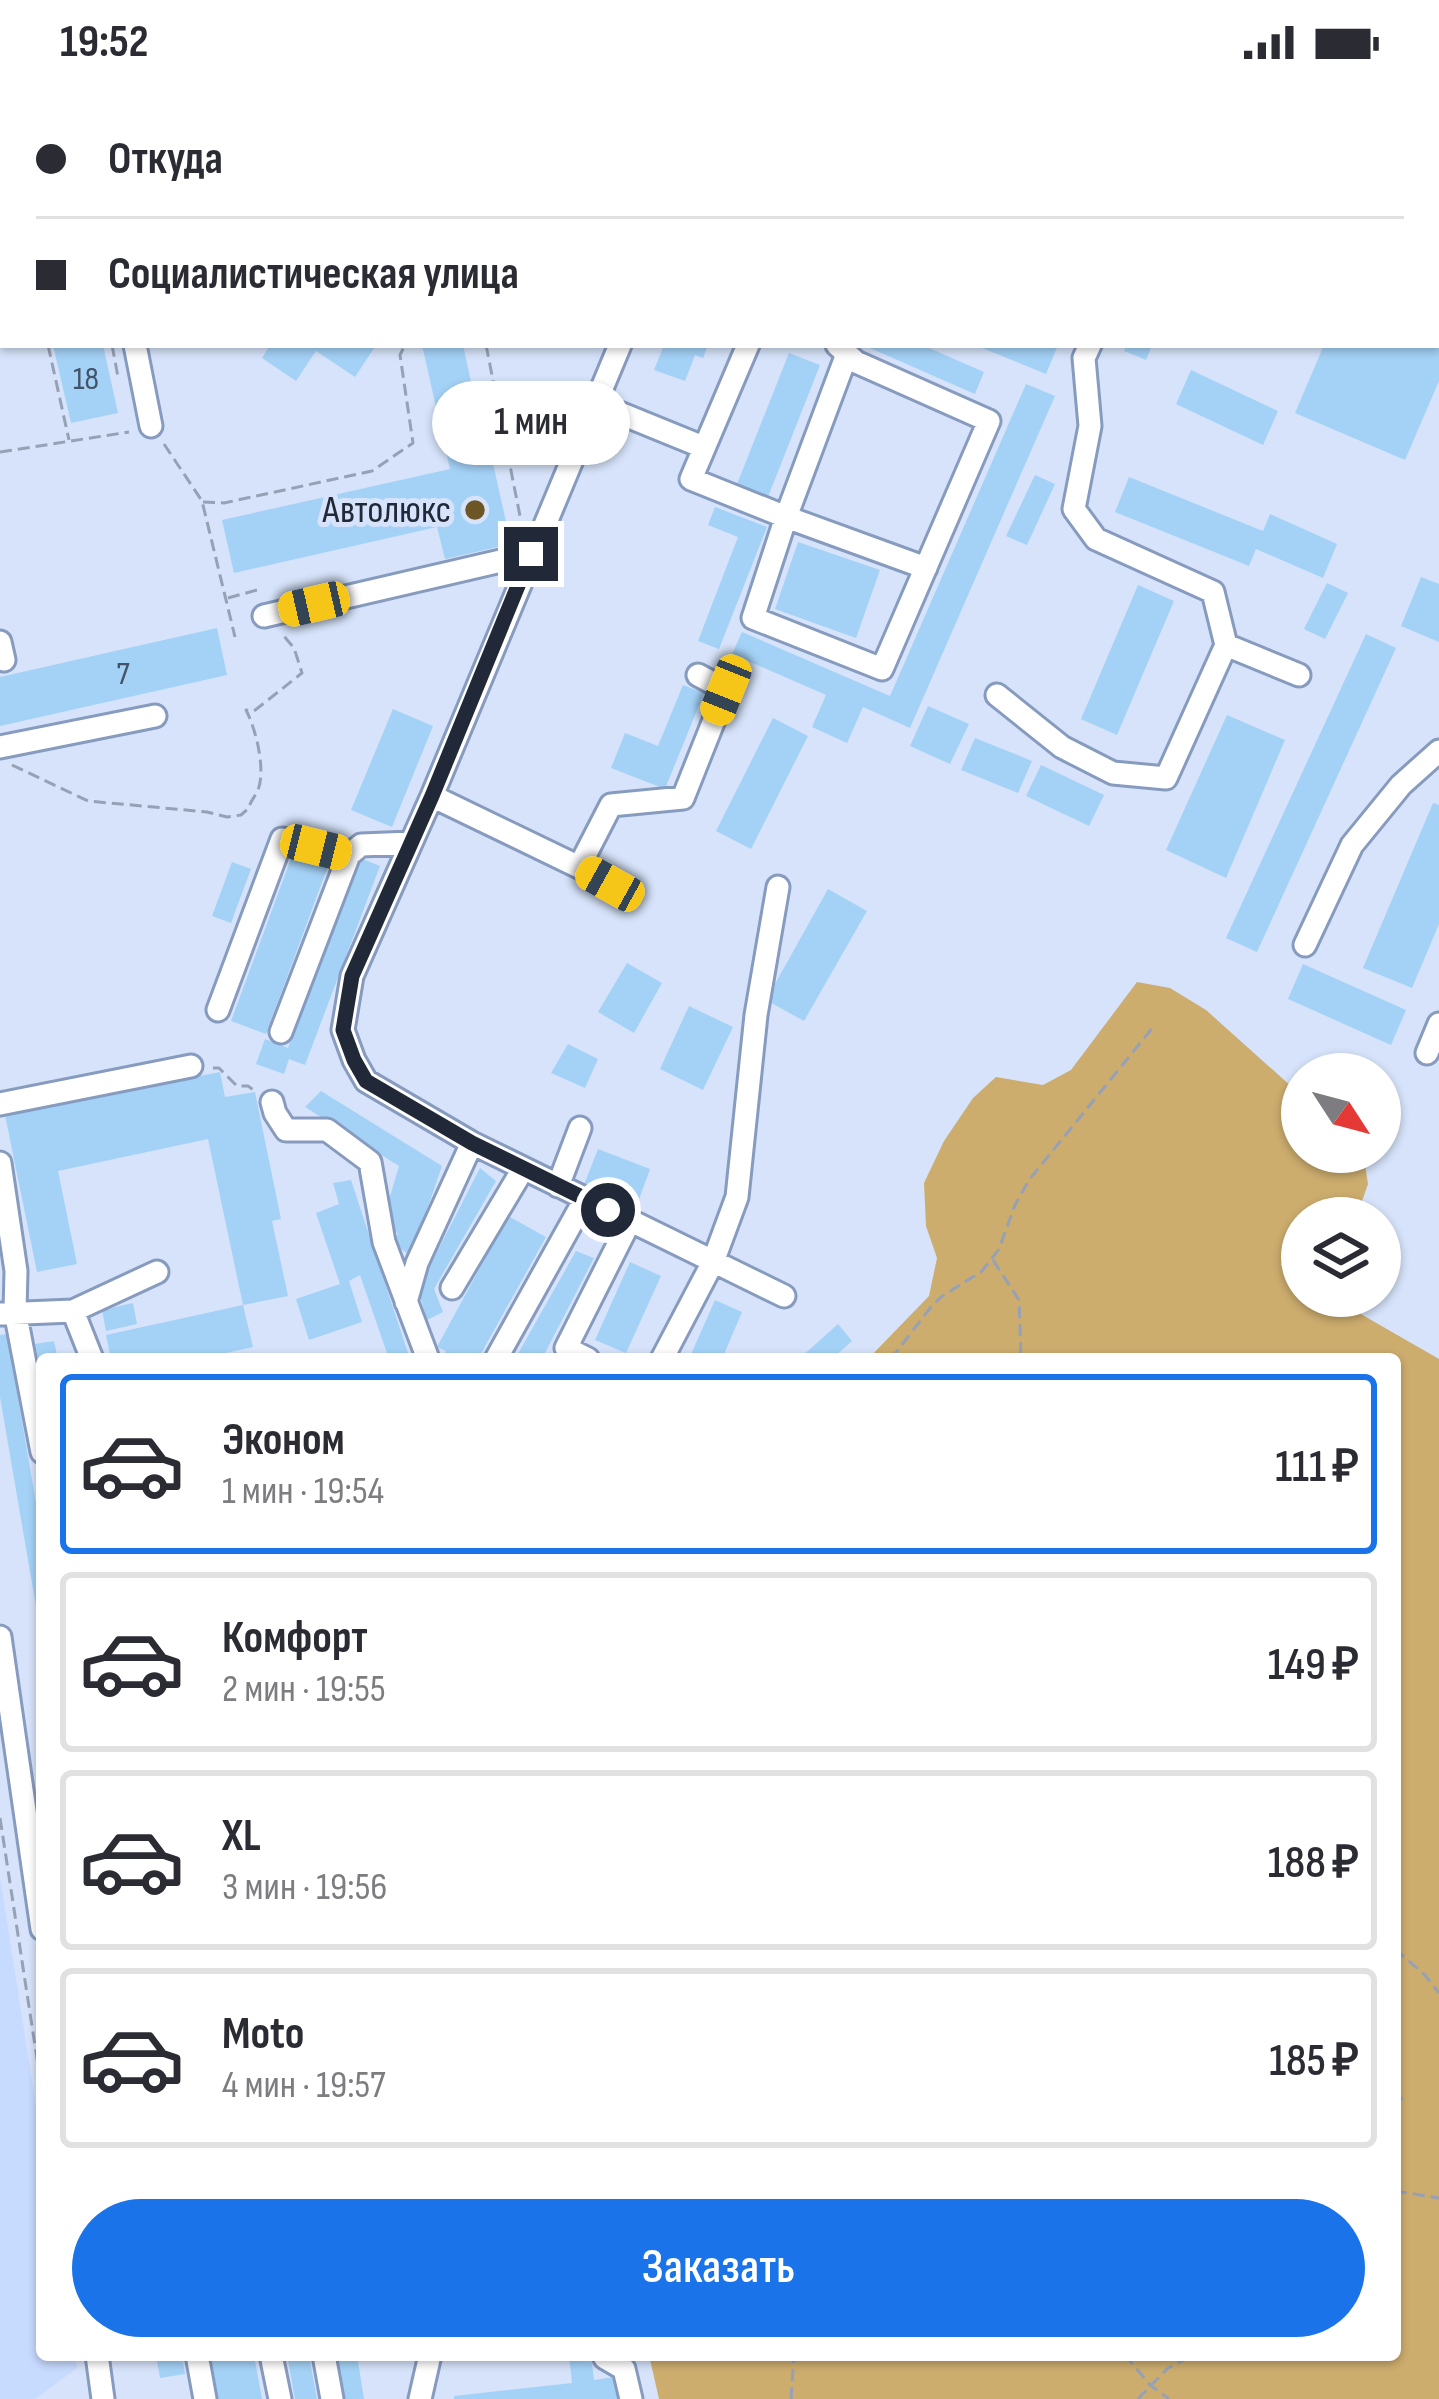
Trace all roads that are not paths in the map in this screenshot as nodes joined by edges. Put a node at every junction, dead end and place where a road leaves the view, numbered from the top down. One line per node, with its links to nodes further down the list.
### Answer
1 (136, 348): 7 (street)
2 (619, 348): 6 (street)
3 (747, 348): 8 (street)
4 (1089, 348): 13 (street)
5 (842, 350): 9 (street); 11 (street)
6 (595, 403): 8 (street); 10 (street)
7 (151, 426)
8 (703, 447): 9 (street)
9 (786, 517): 11 (street); 11 (street)
10 (531, 554): 12 (street); 20 (street)
11 (926, 568)
12 (270, 614)
13 (1226, 645): 15 (street); 16 (street)
14 (698, 675): 23 (street)
15 (1299, 675)
16 (997, 694)
17 (155, 716): 18 (street)
18 (0, 747)
19 (1439, 752): 26 (street)
20 (432, 796): 21 (street); 23 (street)
21 (412, 843): 22 (street); 35 (street)
22 (349, 855): 27 (street); 29 (street)
23 (579, 867): 24 (street)
24 (610, 884)
25 (778, 886): 41 (street)
26 (1305, 945)
27 (218, 1010)
28 (1439, 1024): 30 (street)
29 (281, 1032)
30 (1427, 1053)
31 (191, 1066): 33 (street)
32 (272, 1102): 45 (street)
33 (0, 1104)
34 (580, 1128): 38 (street)
35 (472, 1143): 37 (street); 45 (street)
36 (0, 1162): 47 (street)
37 (523, 1169): 38 (street); 43 (street)
38 (558, 1186): 39 (street)
39 (585, 1199): 40 (street); 50 (street)
40 (630, 1221): 41 (street); 51 (street)
41 (713, 1262): 44 (street); 52 (street)
42 (157, 1272): 46 (street)
43 (452, 1288)
44 (784, 1296)
45 (406, 1302): 49 (street)
46 (73, 1311): 47 (street); 48 (street)
47 (8, 1313): 53 (street)
48 (90, 1353)
49 (426, 1353)
50 (499, 1353)
51 (576, 1353)
52 (665, 1353)
53 (36, 1427)
54 (0, 1637): 55 (street)
55 (36, 1887)
56 (99, 2361): 62 (street)
57 (198, 2361): 63 (street)
58 (272, 2361): 64 (street)
59 (325, 2361): 65 (street)
60 (429, 2361): 66 (street)
61 (610, 2361): 67 (street)
62 (103, 2399)
63 (205, 2399)
64 (280, 2399)
65 (332, 2399)
66 (420, 2399)
67 (631, 2399)

